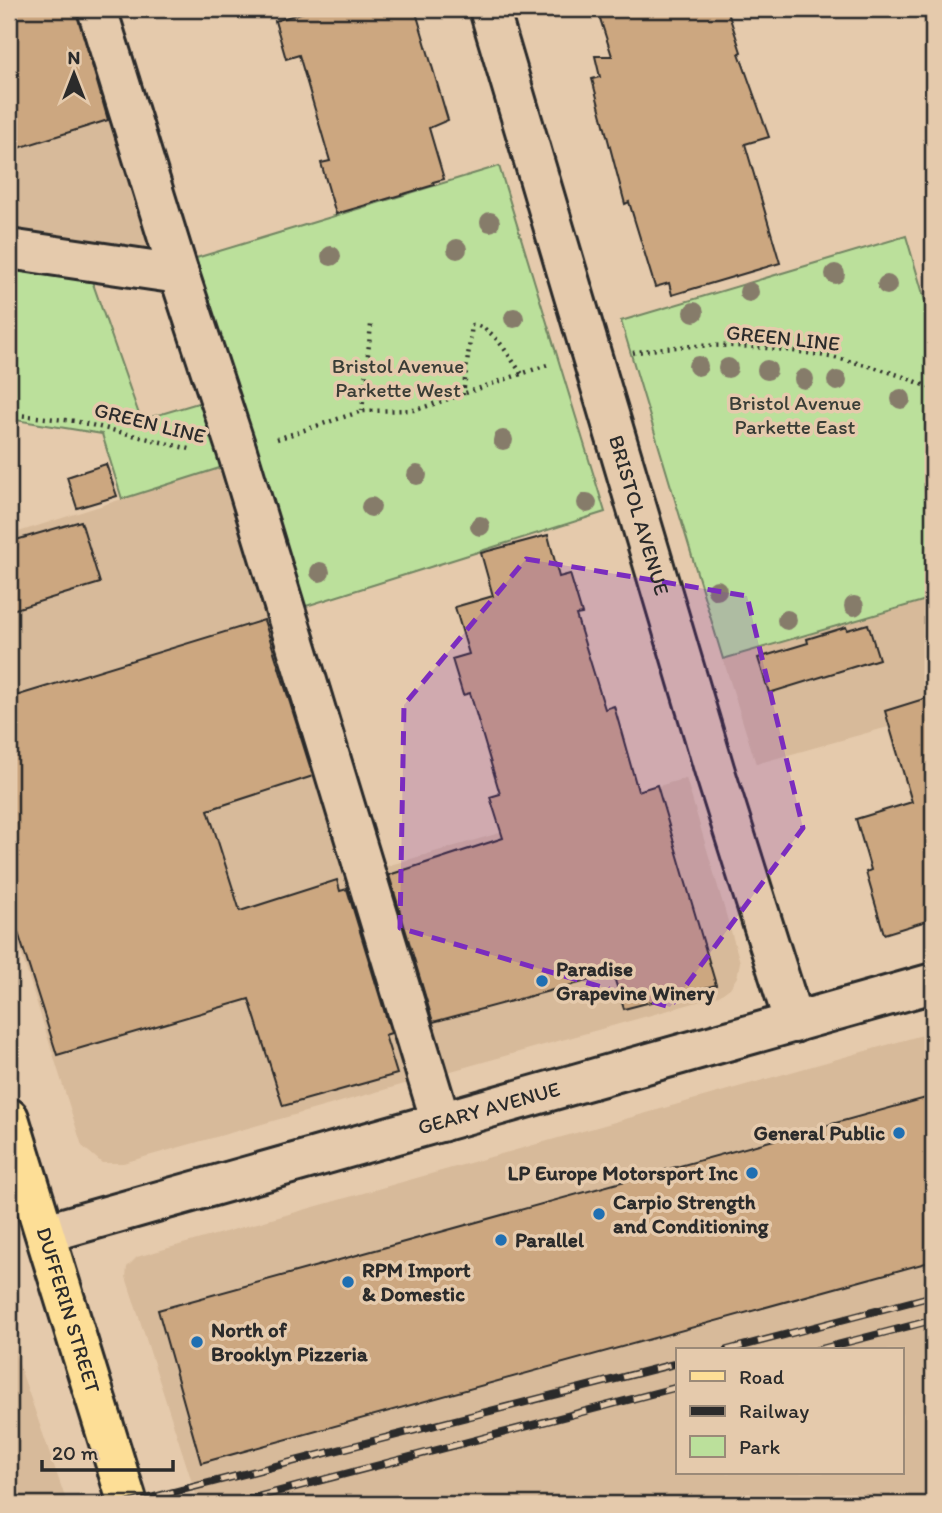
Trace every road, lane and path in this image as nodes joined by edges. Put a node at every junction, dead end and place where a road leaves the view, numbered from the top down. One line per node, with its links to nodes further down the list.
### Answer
1 (97, 9): 4 (street)
2 (489, 9): 15 (street, BRISTOL AVENUE)
3 (9, 248): 4 (street)
4 (179, 274): 13 (street)
5 (371, 325): 11 (path)
6 (626, 354): 9 (path, GREEN LINE)
7 (554, 363): 8 (path, GREEN LINE)
8 (522, 374): 10 (path, GREEN LINE); 10 (path)
9 (933, 389)
10 (463, 395): 11 (path, GREEN LINE)
11 (362, 411): 13 (path, GREEN LINE)
12 (9, 414): 13 (path, GREEN LINE)
13 (237, 451): 17 (street)
14 (933, 984): 15 (street, GEARY AVENUE)
15 (793, 1023): 17 (street, GEARY AVENUE)
16 (9, 1118): 18 (main road, DUFFERIN STREET)
17 (441, 1122): 19 (street, GEARY AVENUE)
18 (15, 1157): 19 (main road, DUFFERIN STREET)
19 (46, 1233): 20 (main road, DUFFERIN STREET)
20 (128, 1504)

